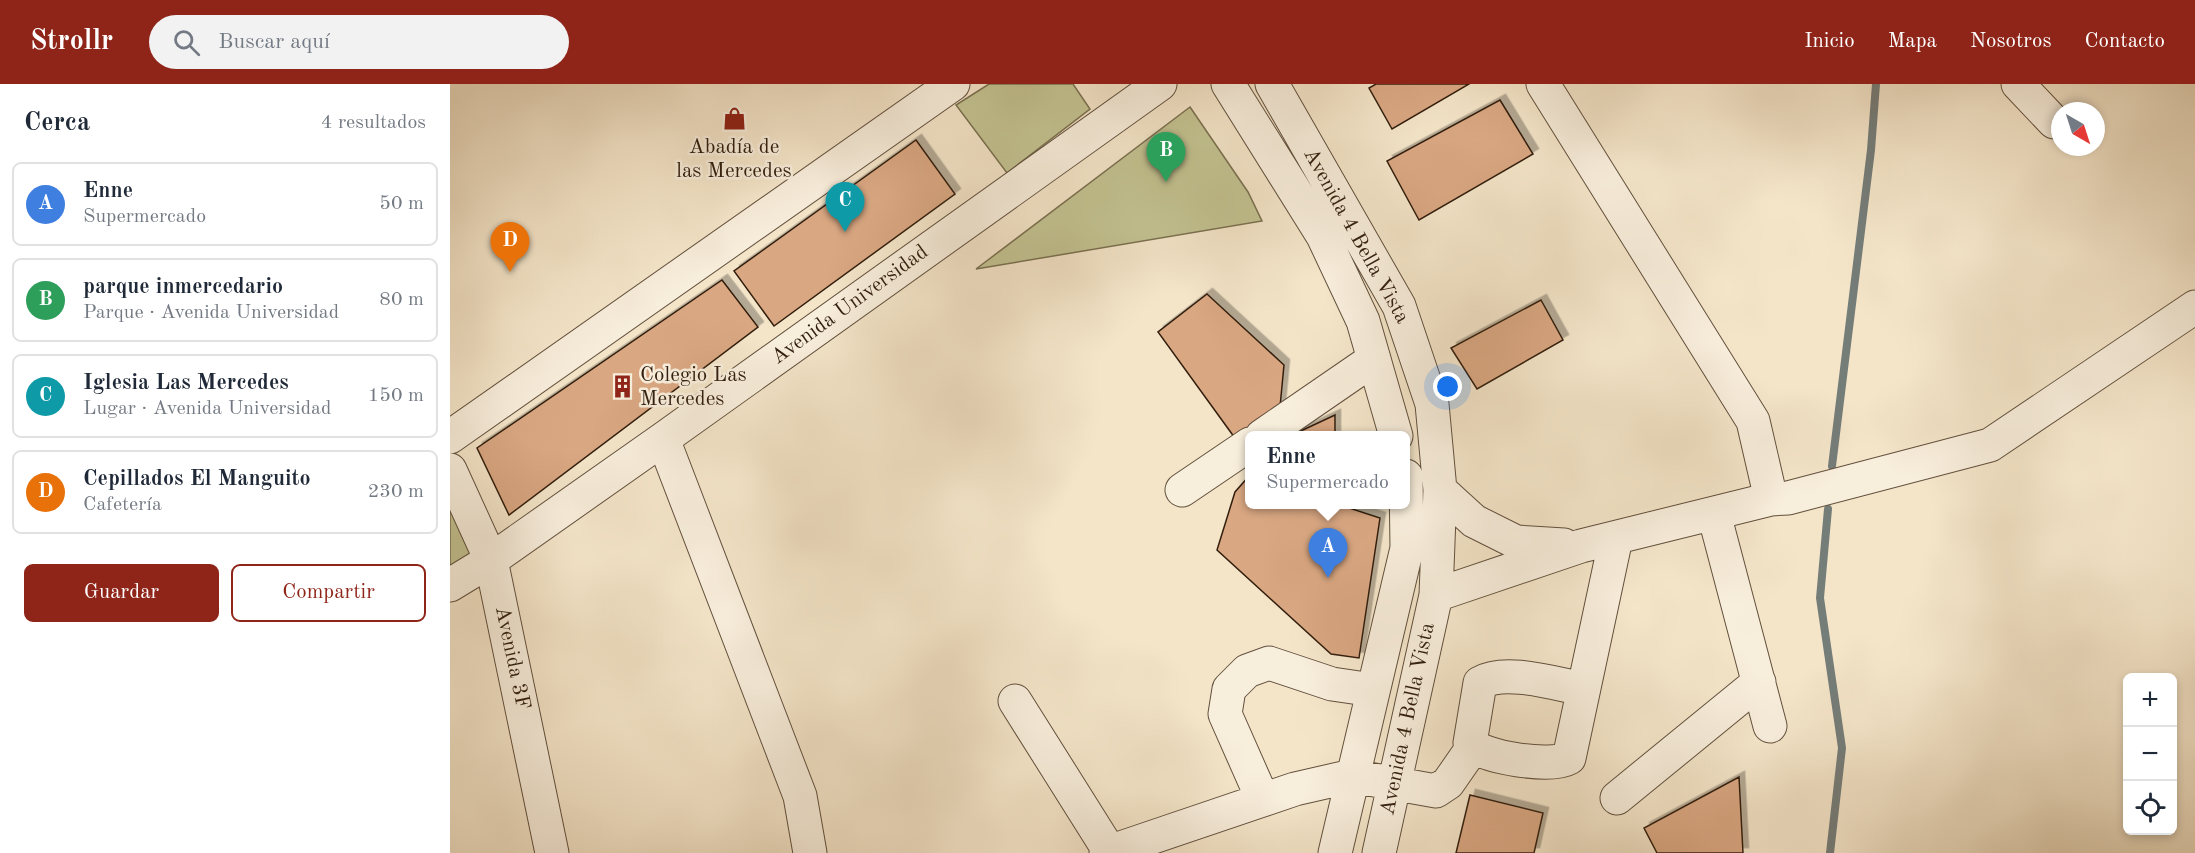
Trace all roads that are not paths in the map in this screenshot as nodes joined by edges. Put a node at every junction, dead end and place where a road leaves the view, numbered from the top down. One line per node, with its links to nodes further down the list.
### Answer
1 (953, 84): 12 (street)
2 (1160, 84): 13 (street, Avenida Universidad)
3 (1228, 84): 9 (street, Avenida 4 Bella Vista)
4 (1272, 84): 17 (street, Avenida 4 Bella Vista)
5 (1543, 84): 18 (street)
6 (2018, 84): 7 (street)
7 (2051, 119)
8 (2195, 307): 18 (street)
9 (1374, 359): 10 (street); 11 (street, Avenida 4 Bella Vista)
10 (1268, 431)
11 (1395, 431)
12 (450, 437)
13 (663, 439): 23 (street, Avenida Universidad); 38 (street)
14 (1245, 447): 16 (street)
15 (450, 470): 23 (street, Avenida 3F)
16 (1182, 490)
17 (1440, 490): 22 (street); 25 (street, Avenida 4 Bella Vista)
18 (1771, 499): 20 (street)
19 (1406, 509): 28 (street, Avenida 4 Bella Vista)
20 (1714, 514): 21 (street); 26 (street)
21 (1616, 538): 22 (street); 27 (street)
22 (1581, 546): 25 (street)
23 (491, 560): 24 (street, Avenida Universidad); 37 (street, Avenida 3F)
24 (450, 585)
25 (1436, 595): 33 (street, Avenida 4 Bella Vista)
26 (1759, 682): 30 (street); 34 (street)
27 (1583, 689): 31 (street); 31 (street)
28 (1373, 690): 32 (street, Avenida 4 Bella Vista); 35 (street)
29 (1015, 701): 36 (street)
30 (1770, 726)
31 (1473, 747): 33 (street)
32 (1352, 776): 33 (street); 35 (street); 39 (street, Avenida 4 Bella Vista)
33 (1394, 785): 40 (street, Avenida 4 Bella Vista)
34 (1617, 798)
35 (1263, 800): 36 (street)
36 (1108, 852)
37 (552, 853)
38 (810, 853)
39 (1335, 853)
40 (1379, 853)

